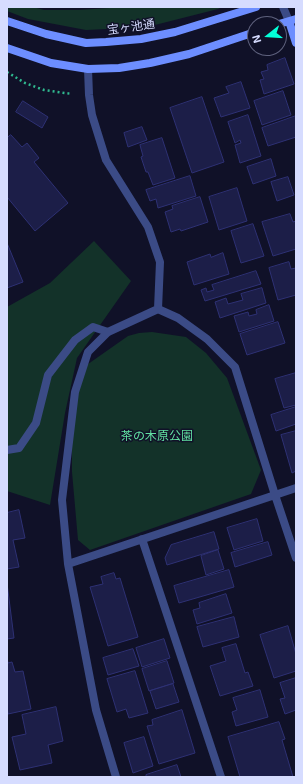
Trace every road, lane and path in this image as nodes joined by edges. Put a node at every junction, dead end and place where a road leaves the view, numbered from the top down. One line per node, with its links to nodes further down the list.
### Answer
1 (256, 7): 4 (street, 宝ヶ池通)
2 (283, 7): 3 (street)
3 (292, 20): 6 (street)
4 (7, 21)
5 (247, 35): 8 (street)
6 (296, 43)
7 (7, 48): 8 (street)
8 (88, 70): 11 (street)
9 (7, 72): 10 (path)
10 (76, 94)
11 (158, 309): 12 (street); 15 (street)
12 (108, 332): 13 (street); 18 (street)
13 (7, 450)
14 (296, 488): 15 (street)
15 (275, 495): 16 (street); 17 (street)
16 (142, 539): 18 (street); 20 (street)
17 (296, 558)
18 (68, 564): 19 (street)
19 (116, 777)
20 (221, 777)

